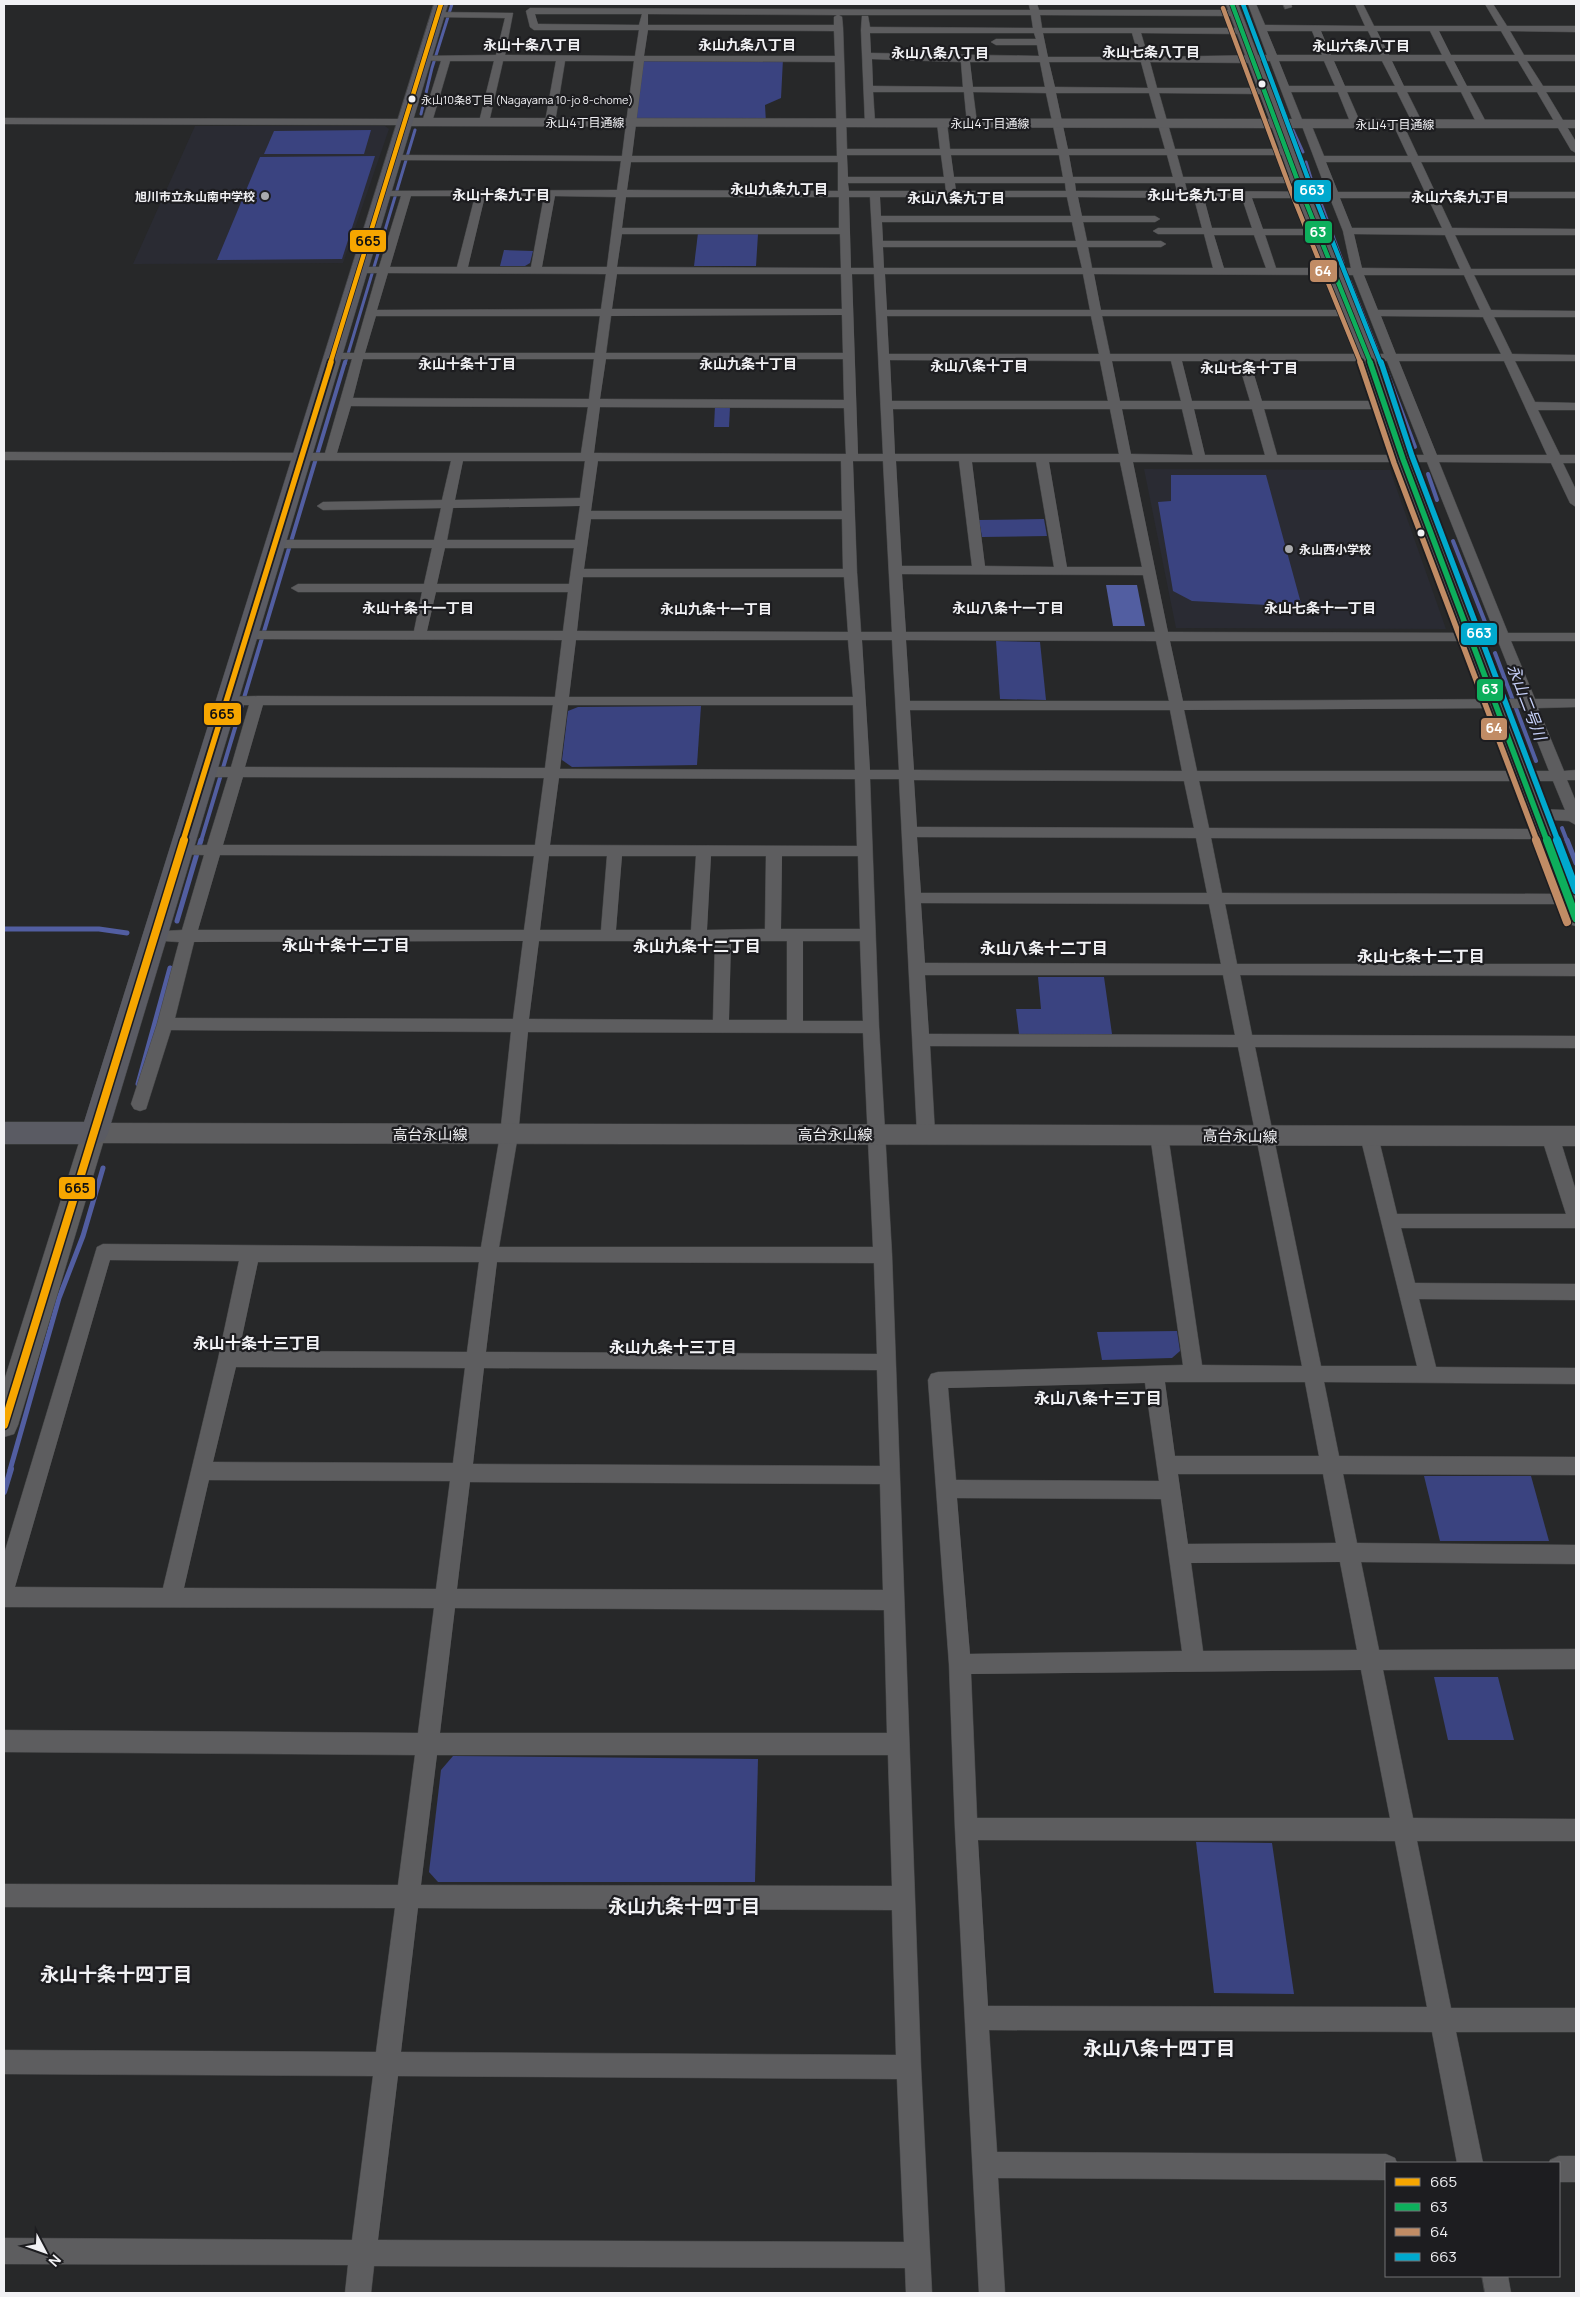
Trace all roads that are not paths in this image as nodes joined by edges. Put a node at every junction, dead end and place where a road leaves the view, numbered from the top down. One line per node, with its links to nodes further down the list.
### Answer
1 (1252, 4): 13 (street)
2 (1359, 4): 15 (street)
3 (1489, 4): 17 (street)
4 (646, 7): 9 (street); 10 (street); 11 (street)
5 (864, 8): 6 (street); 9 (street); 19 (street)
6 (1034, 8): 7 (street); 22 (street)
7 (1234, 8): 21 (street)
8 (444, 12): 10 (street); 25 (main road)
9 (837, 12): 12 (street)
10 (520, 14): 11 (street); 26 (street)
11 (644, 28): 12 (street); 28 (street)
12 (839, 28): 35 (street)
13 (1261, 28): 14 (street); 29 (street)
14 (1315, 28): 15 (street); 30 (street)
15 (1372, 28): 16 (street); 31 (street)
16 (1433, 29): 17 (street); 32 (street)
17 (1504, 29): 18 (street); 33 (street)
18 (1576, 29)
19 (865, 30): 22 (street); 24 (street)
20 (1136, 30): 21 (street); 22 (street); 38 (street)
21 (1242, 31): 39 (street)
22 (1040, 36): 23 (street); 37 (street)
23 (982, 42)
24 (867, 56): 36 (street); 46 (street)
25 (436, 58): 26 (street); 52 (main road); 53 (street)
26 (499, 58): 27 (street); 54 (street)
27 (561, 58): 28 (street); 55 (street)
28 (639, 58): 35 (street); 56 (street)
29 (1274, 58): 30 (street); 39 (street); 40 (street)
30 (1328, 58): 31 (street); 41 (street)
31 (1386, 58): 32 (street); 42 (street)
32 (1447, 58): 33 (street); 43 (street)
33 (1521, 58): 34 (street); 44 (street)
34 (1576, 58)
35 (840, 59): 57 (street)
36 (965, 59): 37 (street); 47 (street)
37 (1045, 59): 38 (street); 48 (street)
38 (1144, 59): 39 (street); 49 (street)
39 (1253, 59): 50 (street)
40 (1286, 89): 41 (street); 64 (street)
41 (1341, 89): 42 (street); 65 (street)
42 (1401, 89): 43 (street); 67 (street)
43 (1464, 89): 44 (street); 68 (street)
44 (1540, 89): 45 (street); 69 (street)
45 (1576, 89)
46 (868, 90): 47 (street); 58 (street)
47 (968, 90): 48 (street); 60 (street)
48 (1050, 90): 49 (street); 61 (street)
49 (1154, 90): 50 (street); 62 (street)
50 (1264, 91): 63 (street)
51 (4, 121): 52 (street)
52 (404, 122): 53 (street, 永山4丁目通線); 77 (main road)
53 (427, 122): 54 (street, 永山4丁目通線)
54 (484, 122): 55 (street, 永山4丁目通線)
55 (550, 122): 56 (street, 永山4丁目通線)
56 (631, 123): 57 (street, 永山4丁目通線); 78 (street)
57 (842, 123): 58 (street, 永山4丁目通線); 76 (street)
58 (870, 123): 59 (street, 永山4丁目通線)
59 (942, 123): 60 (street, 永山4丁目通線); 72 (street)
60 (972, 123): 61 (street, 永山4丁目通線)
61 (1058, 123): 62 (street, 永山4丁目通線); 73 (street)
62 (1162, 124): 63 (street, 永山4丁目通線); 74 (street)
63 (1277, 124): 64 (street, 永山4丁目通線); 75 (street)
64 (1303, 124): 65 (street, 永山4丁目通線); 79 (street)
65 (1356, 124): 66 (street, 永山4丁目通線)
66 (1398, 124): 67 (street, 永山4丁目通線); 80 (street)
67 (1418, 124): 68 (street, 永山4丁目通線)
68 (1482, 124): 69 (street, 永山4丁目通線)
69 (1561, 124): 70 (street, 永山4丁目通線); 71 (street)
70 (1576, 124)
71 (1576, 150)
72 (947, 152): 73 (street); 76 (street); 82 (street)
73 (1063, 152): 74 (street); 85 (street)
74 (1171, 152): 75 (street); 83 (street)
75 (1289, 152): 86 (street)
76 (843, 155): 78 (street); 84 (street)
77 (402, 158): 78 (street); 87 (main road)
78 (626, 158): 90 (street)
79 (1319, 159): 80 (street); 95 (street)
80 (1415, 159): 81 (street); 97 (street)
81 (1576, 159)
82 (949, 180): 84 (street); 85 (street); 92 (street)
83 (1179, 180): 85 (street); 86 (street); 93 (street)
84 (844, 187): 90 (street); 91 (street); 103 (street)
85 (1071, 187): 92 (street); 99 (street); 101 (street)
86 (1301, 187): 95 (street); 96 (street); 108 (street)
87 (395, 193): 89 (street); 114 (main road)
88 (550, 193): 89 (street); 90 (street); 118 (street)
89 (481, 194): 115 (street)
90 (622, 194): 102 (street)
91 (875, 194): 92 (street); 100 (street)
92 (951, 194)
93 (1182, 194): 94 (street); 99 (street)
94 (1198, 194): 96 (street); 106 (street)
95 (1332, 194): 97 (street); 104 (street)
96 (1246, 195): 107 (street)
97 (1431, 195): 98 (street); 109 (street)
98 (1576, 195)
99 (1152, 207): 101 (street); 105 (street)
100 (877, 219): 101 (street); 111 (street)
101 (1077, 220): 112 (street)
102 (617, 231): 103 (street); 116 (street)
103 (846, 231): 117 (street)
104 (1348, 231): 109 (street); 124 (street)
105 (1158, 232): 106 (street); 113 (street)
106 (1208, 232): 107 (street); 121 (street)
107 (1258, 232): 108 (street); 122 (street)
108 (1317, 232): 123 (street)
109 (1449, 232): 110 (street); 125 (street)
110 (1576, 232)
111 (878, 244): 112 (street); 119 (street)
112 (1082, 244): 113 (street); 120 (street)
113 (1165, 258): 120 (street); 121 (street)
114 (372, 270): 115 (street); 129 (street); 136 (main road)
115 (462, 270): 118 (street)
116 (611, 270): 117 (street); 118 (street); 127 (street)
117 (847, 270): 119 (street); 128 (street)
118 (536, 271)
119 (879, 271): 120 (street); 130 (street)
120 (1088, 271): 131 (street)
121 (1219, 271): 122 (street)
122 (1272, 271): 123 (street)
123 (1333, 271): 124 (street); 132 (street)
124 (1357, 271): 125 (street); 133 (street)
125 (1467, 272): 126 (street); 134 (street)
126 (1576, 272)
127 (606, 312): 128 (street); 129 (street); 138 (street)
128 (849, 312): 137 (street)
129 (373, 313): 136 (street)
130 (881, 313): 131 (street); 139 (street)
131 (1096, 313): 132 (street); 140 (street)
132 (1351, 313): 143 (street)
133 (1373, 313): 134 (street); 144 (street)
134 (1487, 313): 135 (street); 145 (street)
135 (1576, 314)
136 (347, 356): 138 (street); 147 (street); 158 (main road)
137 (850, 356): 138 (street); 149 (street)
138 (600, 357): 148 (street)
139 (883, 357): 140 (street); 152 (street)
140 (1107, 358): 141 (street); 150 (street)
141 (1176, 358): 142 (street); 151 (street)
142 (1242, 358): 143 (street); 153 (street)
143 (1369, 358): 144 (street); 154 (street)
144 (1393, 358): 145 (street); 170 (street)
145 (1509, 358): 146 (street); 155 (street)
146 (1576, 358)
147 (346, 402): 148 (street); 159 (street)
148 (593, 403): 149 (street); 161 (street)
149 (852, 404): 162 (street)
150 (1116, 404): 151 (street); 152 (street); 166 (street)
151 (1188, 404): 153 (street); 167 (street)
152 (887, 405): 163 (street)
153 (1255, 405): 154 (street); 168 (street)
154 (1384, 405): 169 (street)
155 (1530, 406): 156 (street); 171 (street)
156 (1576, 406)
157 (4, 456): 158 (street)
158 (302, 456): 159 (street); 178 (main road)
159 (330, 456): 160 (street)
160 (458, 457): 161 (street); 173 (street)
161 (590, 457): 162 (street); 176 (street)
162 (850, 458): 163 (street); 177 (street)
163 (889, 458): 164 (street); 182 (street)
164 (965, 458): 165 (street); 181 (street)
165 (1042, 458): 166 (street); 183 (street)
166 (1126, 458): 167 (street); 184 (street)
167 (1200, 458): 168 (street)
168 (1272, 458): 169 (street)
169 (1402, 459): 170 (street); 194 (street)
170 (1432, 459): 171 (street); 195 (street)
171 (1556, 459): 172 (street); 174 (street)
172 (1576, 459)
173 (448, 502): 175 (street); 176 (street); 179 (street)
174 (1576, 503)
175 (323, 506)
176 (587, 508): 177 (street); 180 (street)
177 (848, 515): 185 (street)
178 (286, 544): 179 (street); 190 (main road)
179 (438, 544): 180 (street); 187 (street)
180 (582, 544): 186 (street)
181 (979, 569): 182 (street); 183 (street)
182 (896, 570): 193 (street)
183 (1061, 570): 184 (street)
184 (1148, 570): 196 (street)
185 (850, 573): 186 (street); 192 (street)
186 (578, 580): 187 (street); 191 (street)
187 (429, 587): 188 (street); 189 (street)
188 (298, 588)
189 (420, 634): 190 (street); 191 (street)
190 (258, 635): 198 (main road)
191 (570, 635): 192 (street); 199 (street)
192 (856, 635): 193 (street); 200 (street)
193 (900, 636): 196 (street); 203 (street)
194 (1470, 636): 195 (street); 196 (street); 201 (street)
195 (1502, 636): 197 (street); 201 (street)
196 (1162, 637): 204 (street)
197 (1576, 637)
198 (242, 701): 199 (street); 205 (main road); 205 (street)
199 (561, 702): 200 (street); 206 (street)
200 (860, 702): 207 (street)
201 (1514, 703): 202 (street); 204 (street); 208 (street); 212 (street)
202 (1576, 703)
203 (904, 705): 204 (street); 210 (street)
204 (1175, 706): 211 (street)
205 (221, 773): 206 (street); 218 (main road); 218 (street)
206 (553, 774): 207 (street); 219 (street)
207 (863, 775): 210 (street); 223 (street)
208 (1558, 775): 209 (street); 212 (street); 214 (street)
209 (1576, 775)
210 (907, 776): 211 (street); 215 (street)
211 (1191, 777): 212 (street); 216 (street)
212 (1523, 777): 213 (street)
213 (1537, 814): 214 (street); 217 (street)
214 (1575, 818)
215 (910, 832): 216 (street); 224 (street)
216 (1202, 833): 217 (street); 225 (street)
217 (1545, 834): 226 (street)
218 (197, 850): 219 (street); 235 (main road); 236 (street)
219 (543, 851): 220 (street); 228 (street)
220 (614, 851): 221 (street); 229 (street)
221 (704, 851): 222 (street); 230 (street)
222 (774, 851): 223 (street); 232 (street)
223 (866, 851): 234 (street)
224 (914, 898): 225 (street); 237 (street)
225 (1215, 898): 226 (street); 238 (street)
226 (1569, 900): 227 (street)
227 (1576, 918)
228 (531, 935): 229 (street); 236 (street); 241 (street)
229 (608, 935): 230 (street)
230 (699, 935): 231 (street)
231 (723, 935): 232 (street); 242 (street)
232 (774, 935): 233 (street)
233 (795, 935): 234 (street); 243 (street)
234 (868, 935): 244 (street)
235 (155, 936): 236 (street); 250 (main road)
236 (188, 936): 240 (street)
237 (917, 969): 238 (street); 245 (street)
238 (1230, 970): 239 (street); 246 (street)
239 (1576, 970)
240 (165, 1024): 241 (street); 248 (street)
241 (520, 1026): 242 (street); 251 (street)
242 (721, 1027): 243 (street)
243 (795, 1027): 244 (street)
244 (871, 1027): 252 (street)
245 (922, 1040): 246 (street); 253 (street)
246 (1244, 1042): 247 (street); 255 (street)
247 (1576, 1042)
248 (140, 1104)
249 (4, 1133): 250 (main road)
250 (94, 1133): 251 (street, 高台永山線); 274 (street)
251 (509, 1134): 252 (street, 高台永山線); 262 (street)
252 (876, 1134): 253 (street, 高台永山線); 263 (street)
253 (926, 1134): 254 (street, 高台永山線)
254 (1159, 1135): 255 (street, 高台永山線); 269 (street)
255 (1263, 1136): 256 (street, 高台永山線); 270 (street)
256 (1369, 1136): 257 (street, 高台永山線); 260 (street)
257 (1550, 1136): 258 (street, 高台永山線); 259 (street)
258 (1576, 1136)
259 (1576, 1219): 260 (street)
260 (1390, 1221): 264 (street)
261 (250, 1254): 262 (street); 266 (street); 286 (street)
262 (489, 1254): 263 (street); 267 (street)
263 (883, 1255): 268 (street)
264 (1407, 1291): 265 (street); 272 (street)
265 (1576, 1292)
266 (228, 1359): 267 (street); 278 (street)
267 (476, 1361): 268 (street); 279 (street)
268 (886, 1362): 280 (street)
269 (1194, 1373): 270 (street); 271 (street)
270 (1312, 1374): 272 (street); 276 (street)
271 (1154, 1375): 275 (street); 281 (street)
272 (1429, 1376): 273 (street)
273 (1576, 1376)
274 (4, 1425)
275 (1168, 1465): 276 (street); 282 (street)
276 (1330, 1465): 277 (street); 283 (street)
277 (1576, 1466)
278 (201, 1471): 279 (street); 288 (street)
279 (462, 1472): 280 (street); 289 (street)
280 (890, 1475): 290 (street)
281 (946, 1488): 282 (street); 294 (street)
282 (1170, 1490): 284 (street)
283 (1348, 1552): 284 (street); 285 (street); 292 (street)
284 (1179, 1554): 293 (street)
285 (1576, 1554)
286 (4, 1588)
287 (4, 1597): 288 (street)
288 (171, 1597): 289 (street)
289 (445, 1599): 290 (street); 296 (street)
290 (895, 1600): 297 (street)
291 (1576, 1659): 292 (street)
292 (1370, 1660): 293 (street); 299 (street)
293 (1194, 1661): 294 (street)
294 (960, 1664): 298 (street)
295 (4, 1741): 296 (street)
296 (427, 1744): 297 (street); 302 (street)
297 (899, 1744): 303 (street)
298 (966, 1828): 299 (street); 304 (street)
299 (1402, 1828): 300 (street); 305 (street)
300 (1576, 1830)
301 (4, 1895): 302 (street)
302 (408, 1895): 303 (street); 308 (street)
303 (904, 1898): 309 (street)
304 (976, 2018): 305 (street); 311 (street)
305 (1442, 2020): 306 (street); 310 (street)
306 (1576, 2020)
307 (4, 2062): 308 (street)
308 (387, 2065): 309 (street); 316 (street)
309 (909, 2067): 317 (street)
310 (1470, 2162)
311 (985, 2165): 312 (street); 321 (street)
312 (1385, 2167)
313 (1560, 2169): 314 (street)
314 (1576, 2169)
315 (4, 2251): 316 (street)
316 (363, 2254): 317 (street); 319 (street)
317 (917, 2256): 320 (street)
318 (1495, 2277): 322 (street)
319 (358, 2293)
320 (919, 2293)
321 (992, 2293)
322 (1498, 2293)

